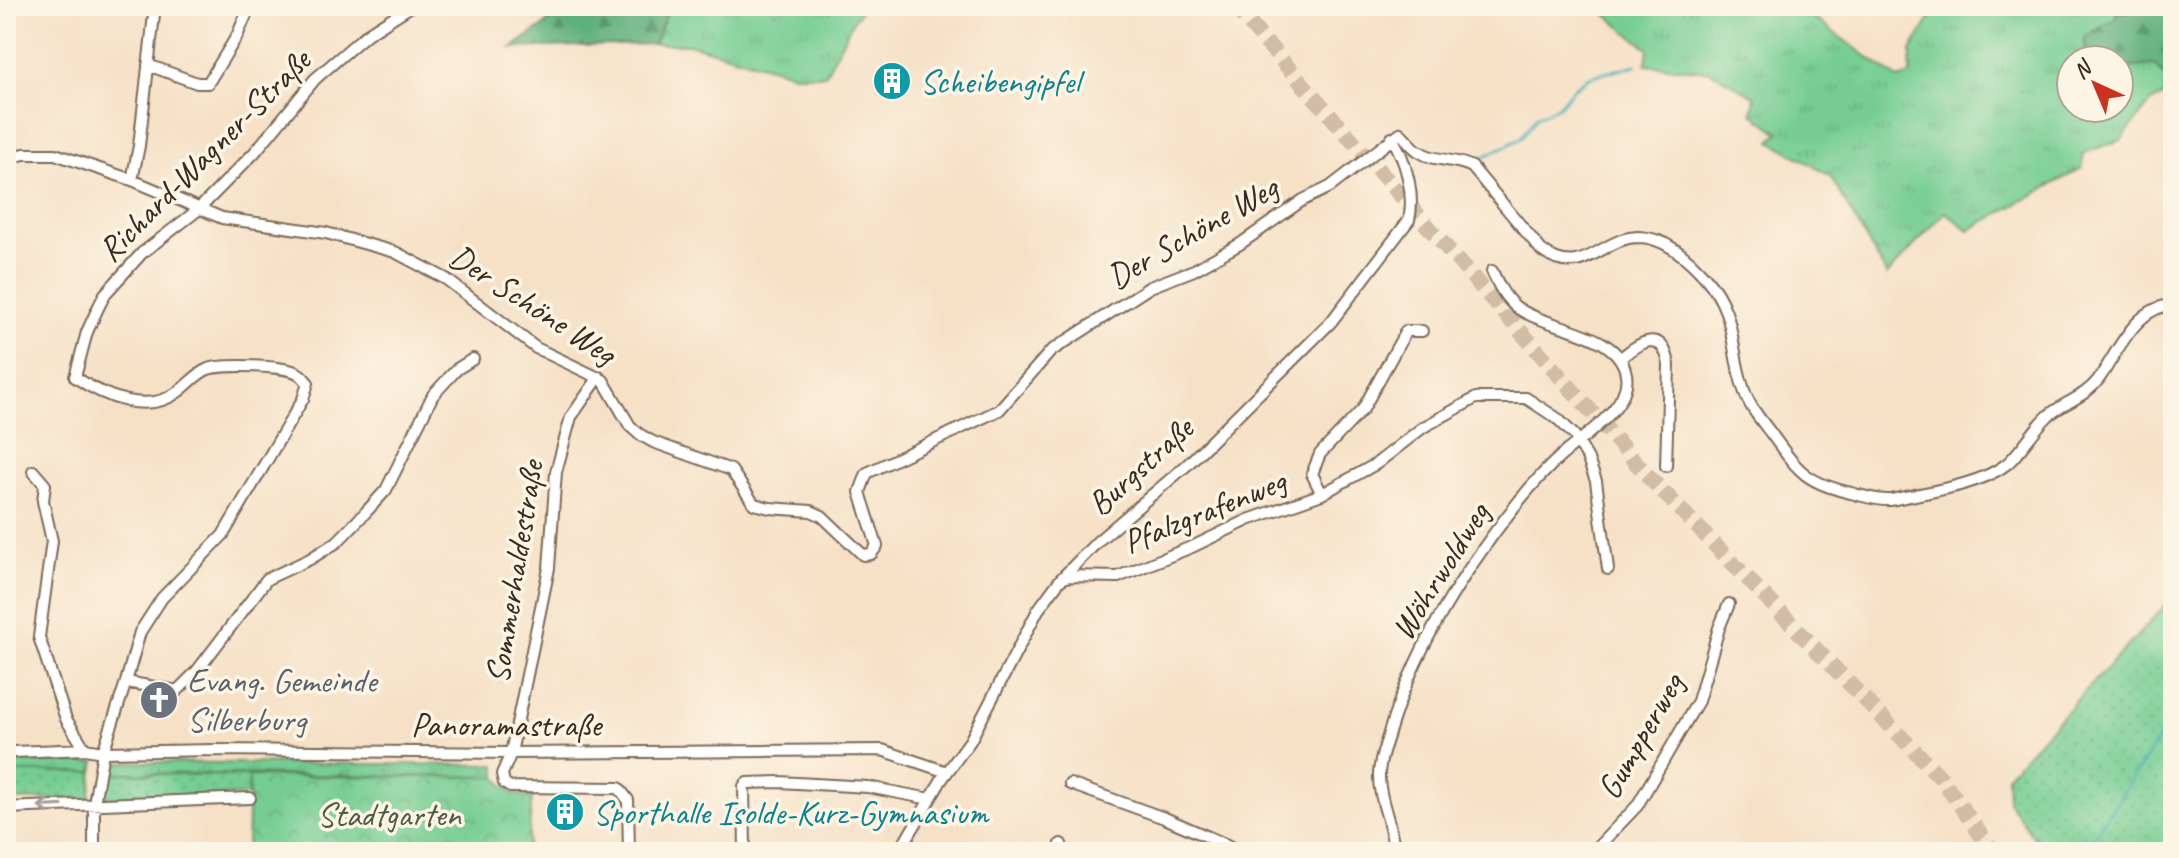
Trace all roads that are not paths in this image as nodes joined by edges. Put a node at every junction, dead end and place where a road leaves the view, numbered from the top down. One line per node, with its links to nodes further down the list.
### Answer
1 (155, 6): 4 (street)
2 (250, 6): 4 (street)
3 (411, 6): 8 (street, Richard-Wagner-Straße)
4 (148, 65): 7 (street)
5 (1392, 138): 10 (street); 14 (street, Der Schöne Weg); 20 (street, Burgstraße)
6 (6, 159): 7 (street, Der Schöne Weg)
7 (132, 180): 8 (street, Der Schöne Weg)
8 (198, 210): 14 (street, Der Schöne Weg); 24 (street, Richard-Wagner-Straße)
9 (1492, 271): 13 (street)
10 (2173, 305)
11 (1422, 331): 18 (street, Pfalzgrafenweg)
12 (473, 359): 24 (street)
13 (1620, 359): 15 (street, Wöhrwoldweg); 16 (street)
14 (599, 377): 28 (street, Sommerhaldestraße)
15 (1579, 442): 18 (street, Pfalzgrafenweg); 19 (street, Pfalzgrafenweg); 40 (street, Wöhrwoldweg)
16 (1666, 466)
17 (33, 471): 25 (street)
18 (1322, 494): 20 (street, Pfalzgrafenweg)
19 (1608, 569)
20 (1060, 580): 29 (street, Burgstraße)
21 (1729, 604): 22 (street, Gumpperweg)
22 (1717, 637): 23 (street); 41 (street, Gumpperweg)
23 (1731, 640)
24 (126, 682): 27 (street)
25 (85, 749): 26 (street, Panoramastraße); 27 (street, Panoramastraße)
26 (14, 752)
27 (103, 752): 28 (street, Panoramastraße); 33 (street)
28 (511, 753): 29 (street, Panoramastraße); 36 (street, Sommerhaldestraße)
29 (947, 772): 32 (street, Burgstraße)
30 (1070, 784): 39 (street)
31 (250, 798): 33 (street)
32 (930, 799): 37 (street); 38 (street, Burgstraße)
33 (94, 804): 34 (street, one-way to 34); 35 (street)
34 (6, 808)
35 (94, 852)
36 (629, 852)
37 (745, 852)
38 (900, 852)
39 (1243, 852)
40 (1394, 852)
41 (1593, 852)

